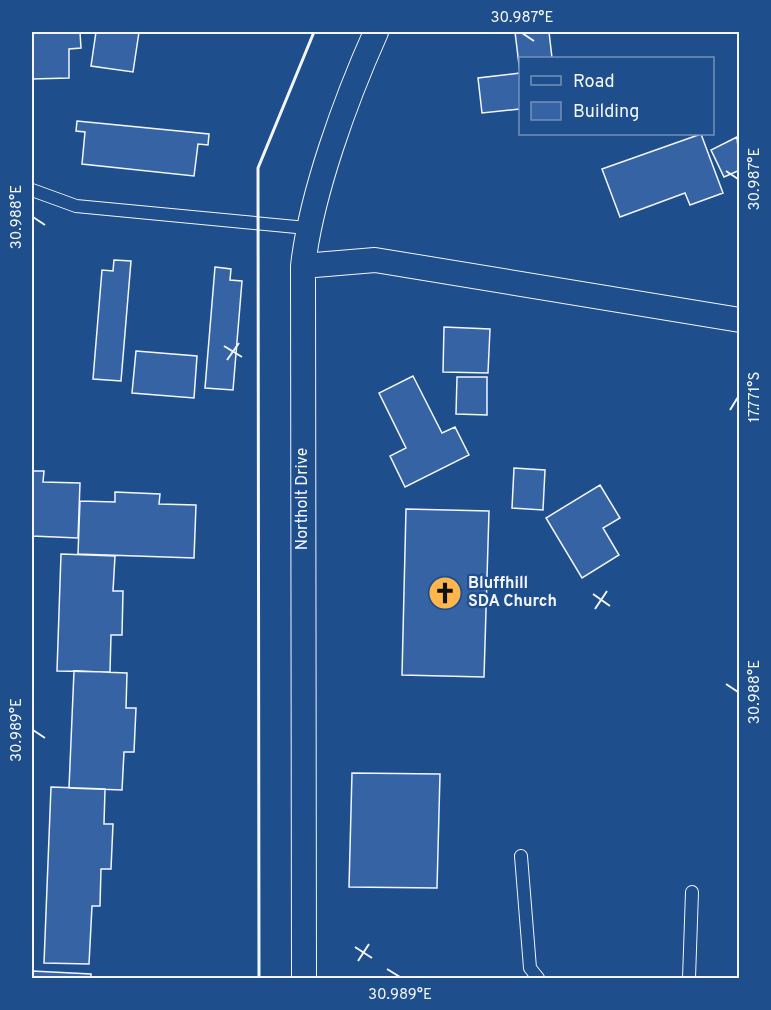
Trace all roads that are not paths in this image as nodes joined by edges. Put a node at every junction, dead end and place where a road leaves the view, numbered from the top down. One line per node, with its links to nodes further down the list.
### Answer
1 (376, 32): 3 (street, Northolt Drive)
2 (32, 190): 3 (lane)
3 (307, 228): 4 (street, Northolt Drive)
4 (303, 266): 5 (street); 8 (street, Northolt Drive)
5 (740, 320)
6 (521, 856): 9 (lane)
7 (693, 892): 10 (lane)
8 (304, 978)
9 (538, 978)
10 (689, 978)

